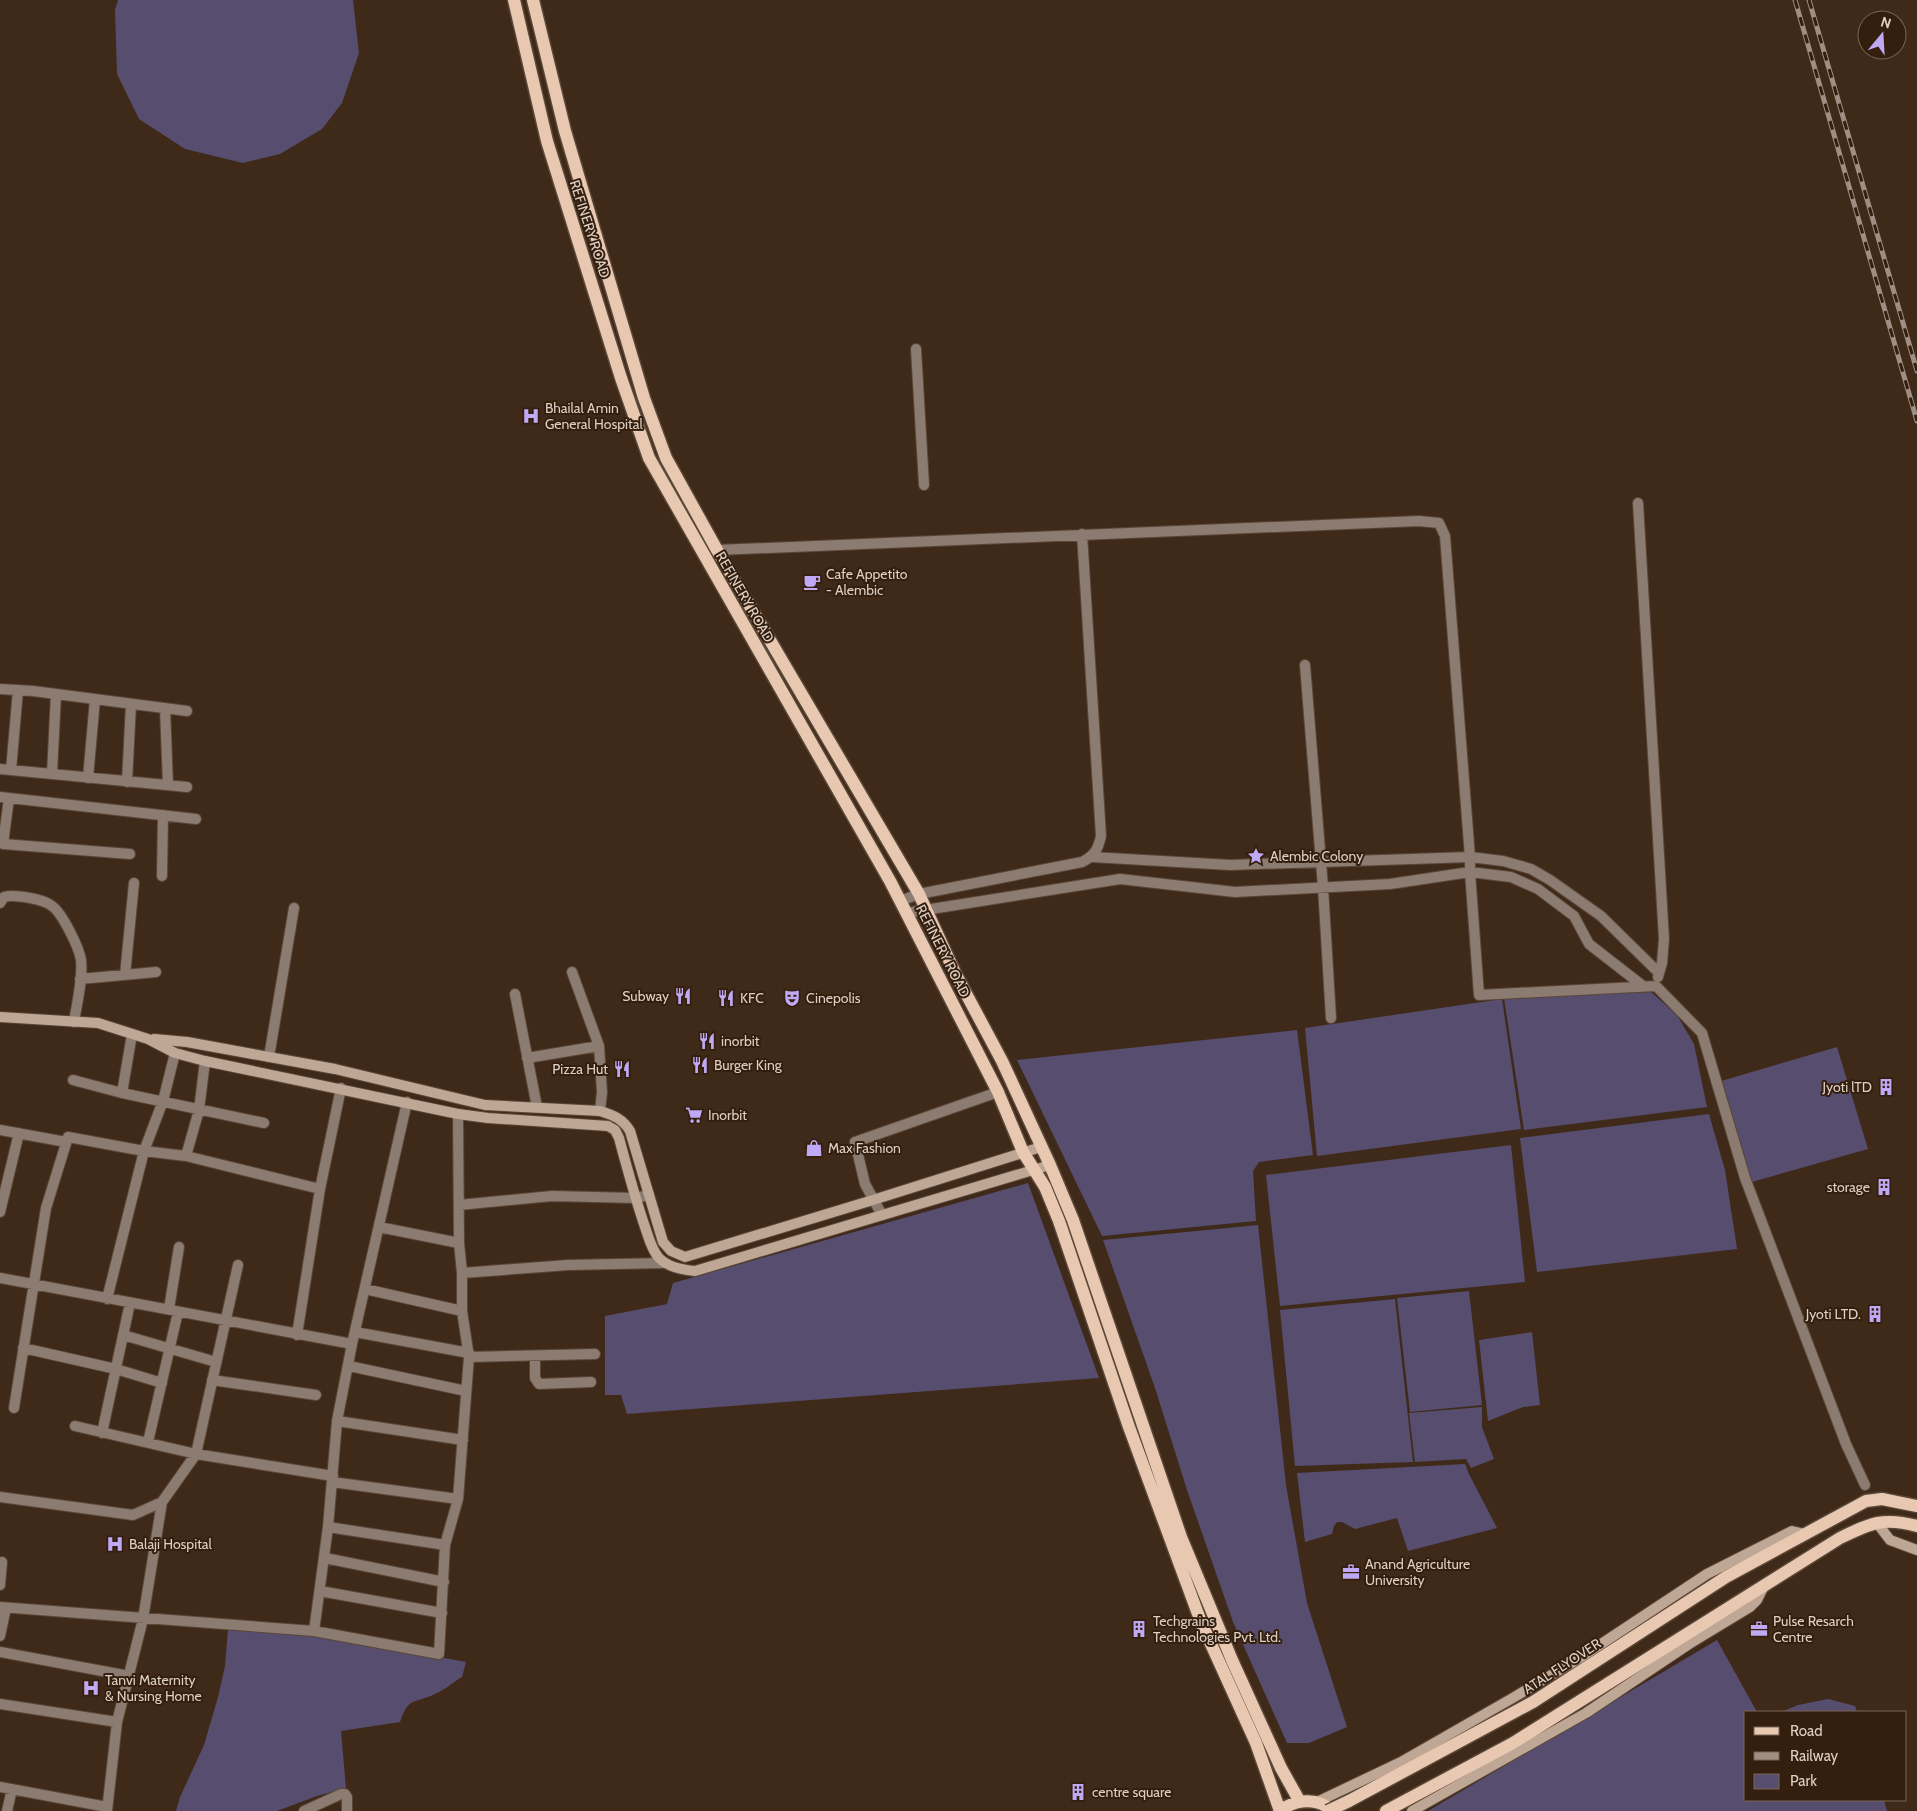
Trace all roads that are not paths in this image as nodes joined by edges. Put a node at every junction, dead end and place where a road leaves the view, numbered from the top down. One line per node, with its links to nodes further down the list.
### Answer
1 (514, 0): 9 (main road, REFINERY ROAD)
2 (533, 0): 7 (main road, REFINERY ROAD)
3 (916, 348): 4 (street)
4 (924, 485)
5 (1638, 503): 44 (street)
6 (1082, 534): 7 (street); 29 (street); 30 (street)
7 (717, 550): 8 (main road, REFINERY ROAD)
8 (725, 562): 9 (main road); 36 (main road, REFINERY ROAD)
9 (710, 568): 38 (main road, REFINERY ROAD)
10 (1304, 665): 31 (street)
11 (0, 689): 12 (street)
12 (18, 690): 13 (street); 19 (street)
13 (56, 694): 14 (street); 20 (street)
14 (95, 699): 15 (street); 21 (street)
15 (131, 704): 16 (street); 22 (street)
16 (165, 708): 17 (street); 23 (street)
17 (188, 711)
18 (0, 769): 19 (street)
19 (11, 770): 20 (street)
20 (52, 774): 21 (street)
21 (88, 778): 22 (street)
22 (127, 782): 23 (street)
23 (168, 786): 24 (street)
24 (187, 787)
25 (4, 798): 26 (street); 28 (street)
26 (163, 816): 27 (street); 33 (street)
27 (196, 819)
28 (130, 854)
29 (1092, 856): 31 (street); 36 (street)
30 (1470, 857): 31 (street); 32 (street); 44 (street)
31 (1320, 862): 35 (street)
32 (1470, 872): 35 (street); 47 (street); 47 (street)
33 (162, 876)
34 (134, 883): 45 (street)
35 (1323, 887): 40 (street); 51 (street)
36 (919, 894): 38 (street); 40 (main road, REFINERY ROAD)
37 (1, 898): 46 (street)
38 (900, 901): 41 (main road, REFINERY ROAD)
39 (294, 908): 57 (street)
40 (926, 909): 41 (street); 74 (main road, REFINERY ROAD)
41 (906, 913): 62 (main road, REFINERY ROAD)
42 (156, 972): 45 (street)
43 (572, 972): 55 (street)
44 (1659, 973): 48 (street)
45 (125, 975): 46 (street)
46 (80, 979): 52 (street)
47 (1643, 986): 48 (street)
48 (1656, 986): 126 (street)
49 (515, 994): 58 (street)
50 (0, 1017): 52 (street)
51 (1331, 1018)
52 (74, 1022): 53 (street)
53 (132, 1034): 54 (street); 63 (street)
54 (148, 1039): 56 (street); 57 (street)
55 (599, 1046): 58 (street); 68 (street)
56 (175, 1053): 59 (street); 64 (street)
57 (269, 1058): 66 (street)
58 (527, 1058): 66 (street)
59 (205, 1061): 61 (street); 67 (street)
60 (73, 1080): 63 (street)
61 (341, 1088): 65 (street); 80 (street)
62 (998, 1092): 76 (main road, REFINERY ROAD); 83 (street)
63 (122, 1093): 64 (street)
64 (163, 1101): 67 (street); 75 (street)
65 (407, 1102): 69 (street); 87 (street)
66 (537, 1107): 68 (street)
67 (199, 1110): 70 (street); 77 (street)
68 (600, 1110): 81 (street)
69 (458, 1114): 82 (street); 84 (street)
70 (264, 1123)
71 (0, 1130): 72 (street)
72 (19, 1133): 73 (street); 85 (street)
73 (66, 1142): 75 (street); 94 (street)
74 (1041, 1147): 76 (street); 78 (main road, REFINERY ROAD)
75 (144, 1151): 77 (street); 96 (street)
76 (1023, 1152): 79 (main road, REFINERY ROAD); 83 (street)
77 (186, 1156): 80 (street)
78 (1050, 1165): 79 (street); 127 (main road, REFINERY ROAD)
79 (1035, 1172): 86 (street); 127 (main road, REFINERY ROAD)
80 (320, 1189): 103 (street)
81 (649, 1195): 82 (street); 83 (street)
82 (635, 1198): 84 (street); 90 (street)
83 (873, 1200): 86 (street)
84 (459, 1205): 88 (street)
85 (0, 1212)
86 (882, 1215): 90 (street)
87 (379, 1227): 88 (street); 95 (street)
88 (459, 1243): 92 (street)
89 (179, 1247): 98 (street)
90 (665, 1263): 92 (street)
91 (238, 1265): 100 (street)
92 (462, 1273): 99 (street)
93 (0, 1278): 94 (street)
94 (34, 1284): 96 (street); 105 (street)
95 (365, 1289): 99 (street); 101 (street)
96 (107, 1299): 97 (street)
97 (130, 1303): 98 (street); 102 (street)
98 (174, 1311): 100 (street); 106 (street)
99 (462, 1311): 108 (street)
100 (226, 1321): 103 (street); 110 (street)
101 (355, 1332): 104 (street); 108 (street)
102 (123, 1335): 106 (street); 112 (street)
103 (297, 1335): 104 (street)
104 (352, 1344): 111 (street)
105 (23, 1348): 112 (street); 118 (street)
106 (170, 1348): 110 (street); 114 (street)
107 (595, 1354): 109 (street)
108 (469, 1355): 109 (street); 116 (street)
109 (535, 1356): 115 (street)
110 (216, 1362): 113 (street)
111 (349, 1366): 116 (street); 119 (street)
112 (116, 1369): 114 (street); 121 (street)
113 (212, 1380): 117 (street); 124 (street)
114 (162, 1382): 123 (street)
115 (591, 1382)
116 (466, 1391): 122 (street)
117 (316, 1395)
118 (14, 1408)
119 (337, 1422): 122 (street); 125 (street)
120 (75, 1426): 121 (street)
121 (102, 1433): 123 (street)
122 (462, 1440): 129 (street)
123 (148, 1442): 124 (street)
124 (196, 1454): 125 (street); 130 (street)
125 (332, 1479): 129 (street); 134 (street)
126 (1865, 1485)
127 (1160, 1495): 150 (main road)
128 (0, 1497): 130 (street)
129 (458, 1499): 136 (street)
130 (162, 1502): 146 (street)
131 (1917, 1506): 135 (main road, ATAL FLYOVER)
132 (1877, 1522): 133 (main road); 137 (street); 142 (main road)
133 (1912, 1525)
134 (328, 1527): 136 (street); 138 (street)
135 (1805, 1534): 157 (street); 163 (main road, ATAL FLYOVER, bridge)
136 (445, 1545): 140 (street)
137 (1917, 1550)
138 (325, 1558): 140 (street); 143 (street)
139 (2, 1562): 141 (street)
140 (444, 1582): 145 (street)
141 (0, 1585)
142 (1763, 1588): 164 (main road); 165 (street)
143 (320, 1591): 145 (street); 147 (street)
144 (3, 1608): 146 (street); 148 (street)
145 (442, 1612): 147 (street)
146 (144, 1619): 147 (street); 151 (street)
147 (314, 1631)
148 (0, 1636)
149 (0, 1652): 151 (street)
150 (1226, 1662): 156 (main road); 162 (main road)
151 (129, 1676): 153 (street)
152 (0, 1704): 153 (street)
153 (117, 1722): 158 (street)
154 (0, 1787): 155 (street)
155 (12, 1789): 158 (street); 159 (street)
156 (1300, 1802): 157 (main road); 162 (main road)
157 (1317, 1802): 163 (main road)
158 (107, 1809)
159 (7, 1811)
160 (304, 1811): 161 (street)
161 (347, 1811)
162 (1280, 1811)
163 (1330, 1811)
164 (1386, 1811)
165 (1412, 1811)

